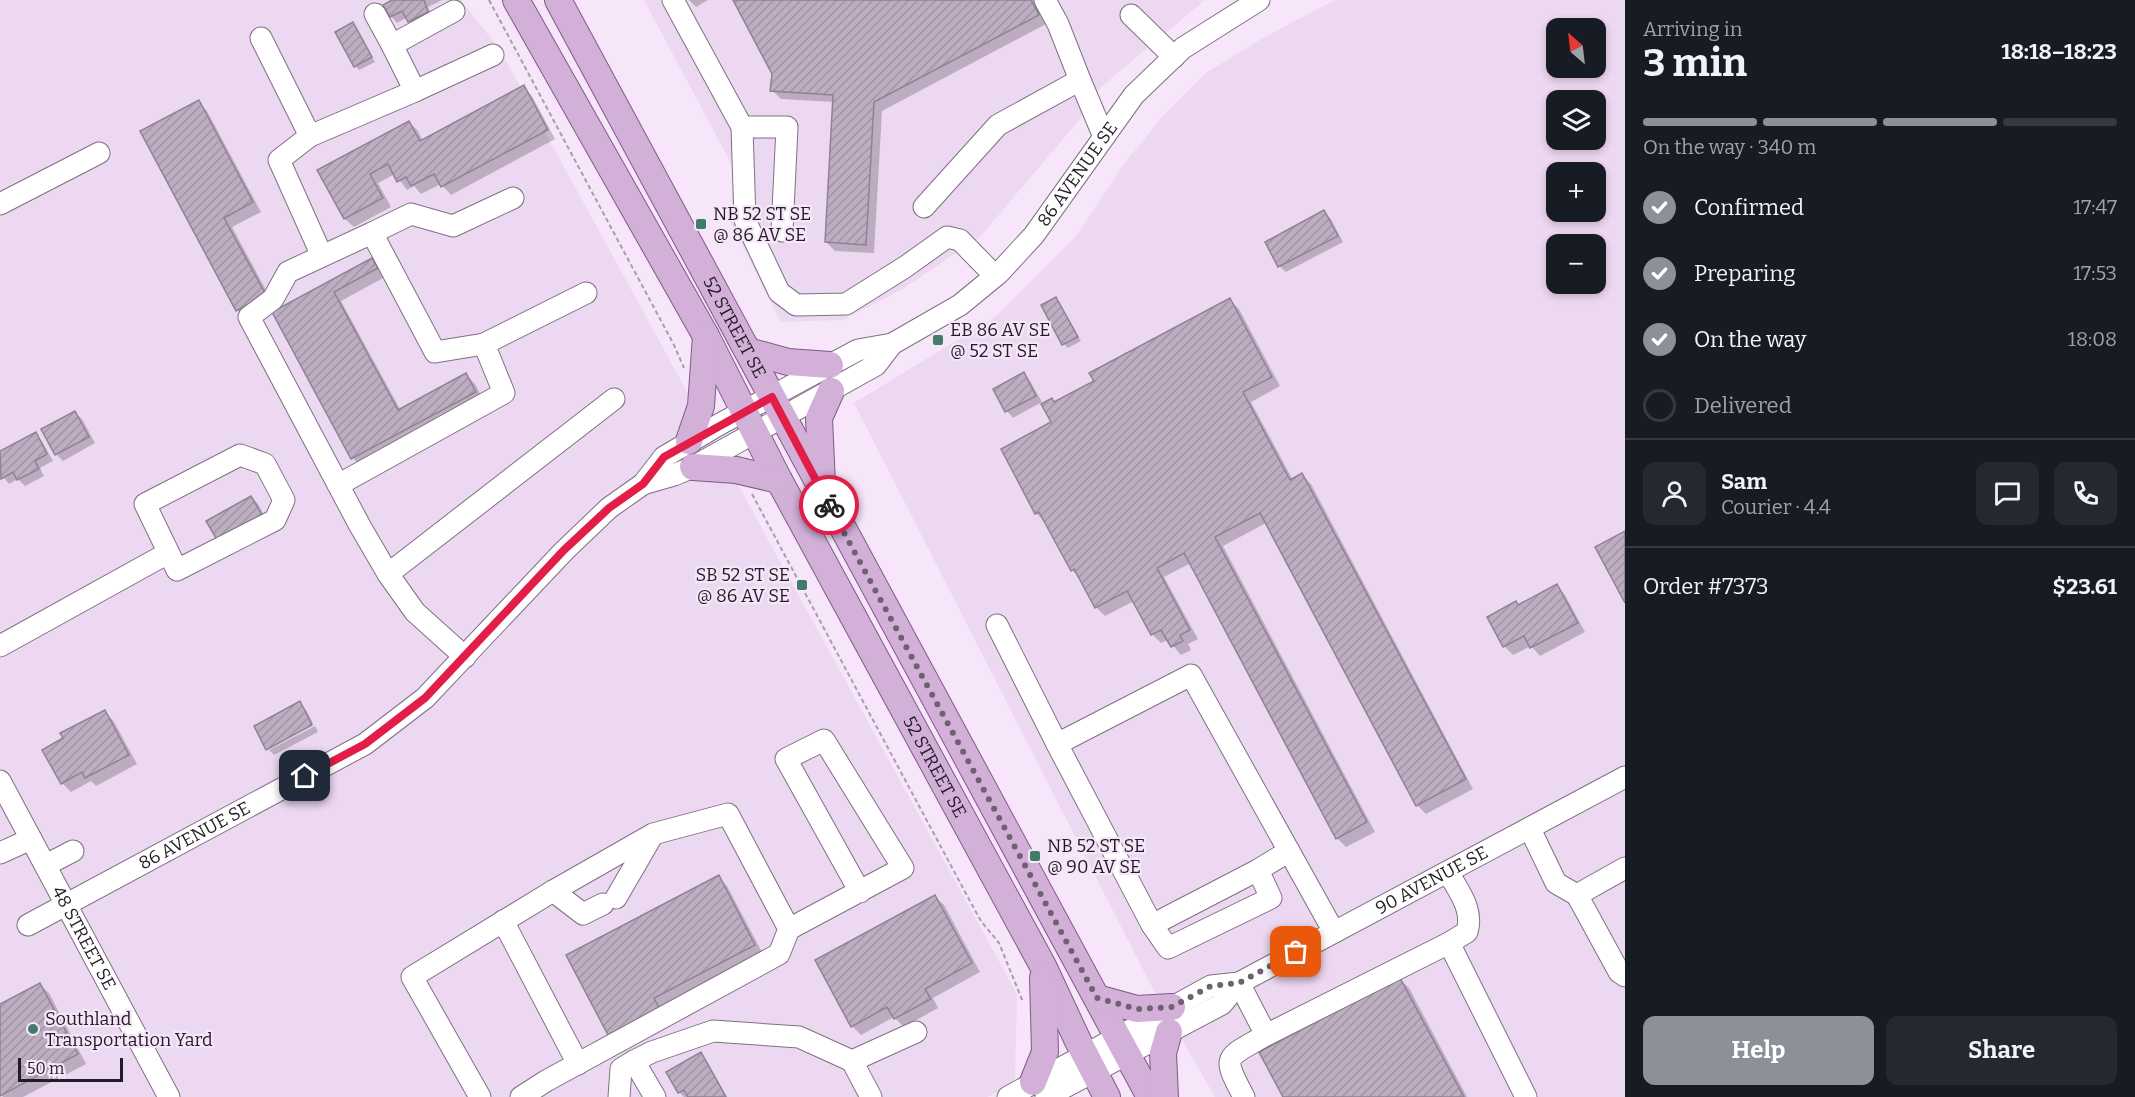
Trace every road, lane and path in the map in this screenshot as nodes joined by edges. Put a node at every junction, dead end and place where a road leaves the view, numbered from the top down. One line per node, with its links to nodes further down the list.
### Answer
1 (489, 0): 33 (path)
2 (516, 0): 28 (main road, 52 STREET SE)
3 (558, 0): 31 (main road, 52 STREET SE)
4 (673, 0): 16 (street)
5 (1045, 0): 14 (street)
6 (1259, 0): 13 (street, 86 AVENUE SE)
7 (454, 11): 11 (street)
8 (375, 14): 11 (street)
9 (1131, 15): 13 (street)
10 (261, 38): 17 (street)
11 (392, 45): 15 (street)
12 (493, 55): 15 (street)
13 (1174, 57): 18 (street, 86 AVENUE SE)
14 (1080, 80): 18 (street); 22 (street)
15 (415, 91): 17 (street)
16 (742, 127): 23 (street); 26 (street)
17 (310, 136): 25 (street)
18 (1104, 137): 26 (street, 86 AVENUE SE)
19 (99, 153): 21 (street)
20 (513, 198): 24 (street)
21 (0, 204)
22 (924, 207)
23 (782, 231)
24 (372, 233): 25 (street); 29 (street)
25 (322, 256): 42 (street)
26 (995, 276): 30 (street, 86 AVENUE SE)
27 (586, 293): 29 (street)
28 (706, 336): 37 (main road, 52 STREET SE); 38 (main road)
29 (484, 344): 42 (street)
30 (892, 344): 32 (street, 86 AVENUE SE); 34 (street, 86 AVENUE SE)
31 (748, 351): 32 (main road); 36 (main road, 52 STREET SE)
32 (830, 365): 36 (street, 86 AVENUE SE)
33 (687, 375)
34 (831, 391): 36 (street, 86 AVENUE SE); 44 (main road)
35 (614, 399): 46 (street)
36 (777, 407): 37 (street, 86 AVENUE SE); 44 (main road, 52 STREET SE)
37 (750, 421): 38 (street, 86 AVENUE SE); 39 (street, 86 AVENUE SE); 40 (main road, 52 STREET SE)
38 (689, 441): 41 (street, 86 AVENUE SE)
39 (693, 467): 40 (main road); 41 (street, 86 AVENUE SE)
40 (779, 480): 73 (main road, 52 STREET SE)
41 (643, 484): 49 (street, 86 AVENUE SE)
42 (338, 485): 46 (street)
43 (750, 492): 77 (path)
44 (822, 493): 76 (main road, 52 STREET SE)
45 (168, 553): 45 (street); 48 (street)
46 (388, 574): 49 (street)
47 (997, 625): 50 (street)
48 (0, 646)
49 (465, 657): 66 (street, 86 AVENUE SE)
50 (1057, 744): 57 (street); 69 (street)
51 (1625, 777): 53 (street, 90 AVENUE SE)
52 (0, 781): 55 (street, 48 STREET SE)
53 (1530, 829): 62 (street, 90 AVENUE SE); 65 (street)
54 (653, 834): 63 (street); 63 (street); 70 (street)
55 (31, 838): 58 (street); 59 (street, 48 STREET SE)
56 (73, 851): 59 (street)
57 (1289, 851): 61 (street); 71 (street)
58 (0, 853)
59 (46, 865): 66 (street, 48 STREET SE)
60 (1625, 868): 65 (street)
61 (1258, 870): 69 (street); 69 (street)
62 (1448, 872): 71 (street, 90 AVENUE SE); 72 (street)
63 (553, 891): 67 (street)
64 (861, 892): 64 (street); 70 (street)
65 (1577, 895): 74 (street)
66 (67, 905): 68 (street, 86 AVENUE SE); 88 (street, 48 STREET SE)
67 (503, 921): 86 (street); 89 (street)
68 (28, 925)
69 (1152, 926)
70 (789, 928): 86 (street)
71 (1334, 932): 75 (street, 90 AVENUE SE)
72 (1449, 943): 81 (street); 99 (street)
73 (1043, 966): 85 (main road, 52 STREET SE); 87 (main road)
74 (1625, 976)
75 (1239, 983): 78 (street, 90 AVENUE SE); 80 (street, 90 AVENUE SE); 81 (street)
76 (1097, 998): 78 (main road); 82 (main road, 52 STREET SE)
77 (1024, 1004)
78 (1172, 1007): 82 (street, 90 AVENUE SE)
79 (916, 1032): 84 (street)
80 (1169, 1032): 82 (street, 90 AVENUE SE); 97 (main road)
81 (1266, 1035): 98 (street)
82 (1122, 1045): 85 (street, 90 AVENUE SE); 96 (main road, 52 STREET SE)
83 (634, 1061): 84 (street); 91 (street); 92 (street)
84 (852, 1061): 93 (street)
85 (1088, 1063): 87 (street, 90 AVENUE SE); 95 (main road, 52 STREET SE)
86 (578, 1064): 90 (street)
87 (1040, 1090): 94 (street, 90 AVENUE SE)
88 (169, 1097)
89 (480, 1097)
90 (520, 1097)
91 (619, 1097)
92 (656, 1097)
93 (871, 1097)
94 (1008, 1097)
95 (1107, 1097)
96 (1150, 1097)
97 (1165, 1097)
98 (1244, 1097)
99 (1526, 1097)

